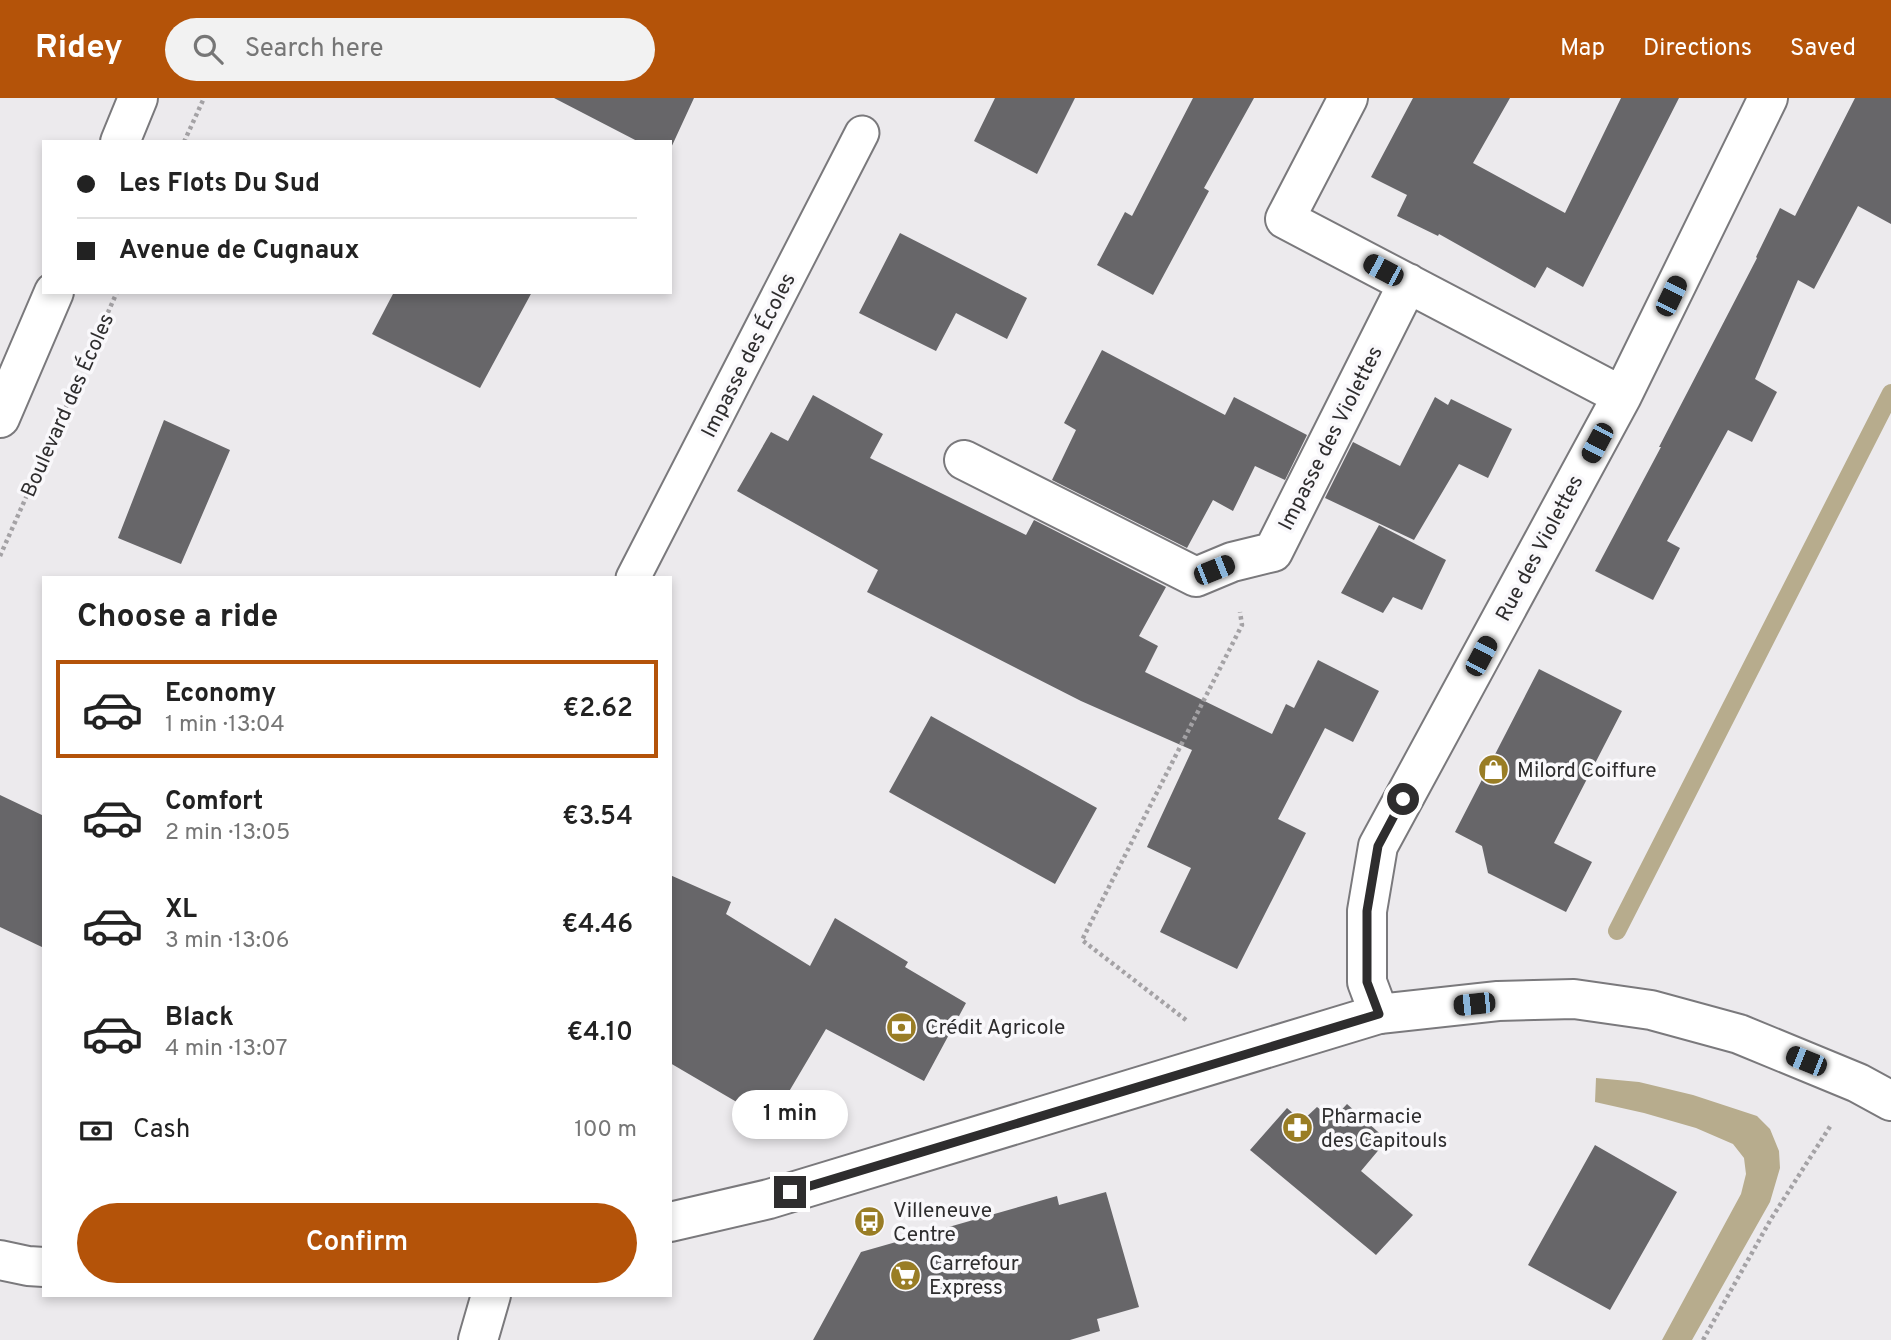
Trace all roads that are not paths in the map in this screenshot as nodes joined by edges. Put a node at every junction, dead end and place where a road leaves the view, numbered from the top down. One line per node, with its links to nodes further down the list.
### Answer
1 (138, 98): 5 (street)
2 (1348, 98): 6 (street)
3 (1768, 98): 8 (street, Rue des Violettes)
4 (862, 133): 11 (lane, Impasse des Écoles)
5 (121, 140)
6 (1408, 283): 8 (street); 10 (street, Impasse des Violettes)
7 (53, 294): 9 (street)
8 (1622, 396): 12 (street, Rue des Violettes)
9 (0, 418)
10 (964, 460)
11 (634, 576)
12 (1379, 1014): 13 (street); 14 (street)
13 (1891, 1101)
14 (672, 1222)
15 (0, 1260): 16 (street)
16 (42, 1267)
17 (490, 1297): 18 (street)
18 (478, 1340)

